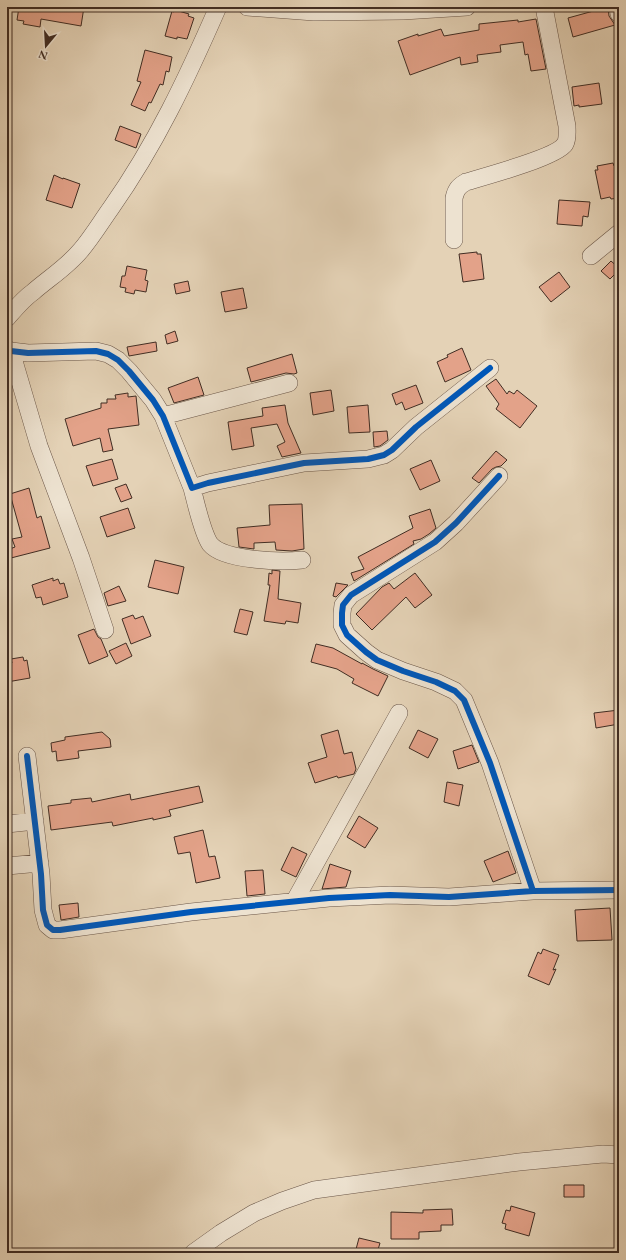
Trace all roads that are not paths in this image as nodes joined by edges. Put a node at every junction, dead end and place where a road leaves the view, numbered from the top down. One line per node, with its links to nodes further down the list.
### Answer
1 (218, 7): 11 (street)
2 (247, 7): 6 (street)
3 (467, 7): 6 (street)
4 (544, 7): 9 (street)
5 (618, 7): 7 (street)
6 (274, 8)
7 (619, 14)
8 (619, 233): 10 (street)
9 (454, 240)
10 (591, 256)
11 (7, 318)
12 (9, 350): 15 (street); 19 (street)
13 (490, 368): 17 (street)
14 (289, 383): 15 (street)
15 (163, 416): 17 (street)
16 (499, 476): 27 (street)
17 (192, 488): 18 (street)
18 (302, 560)
19 (105, 630)
20 (399, 713): 28 (street)
21 (27, 756): 22 (street)
22 (35, 821): 23 (street); 24 (street)
23 (7, 824)
24 (40, 863): 25 (street); 28 (street)
25 (7, 866)
26 (619, 890): 27 (street)
27 (532, 891): 28 (street)
28 (294, 902)
29 (619, 1155): 30 (street)
30 (192, 1253)

